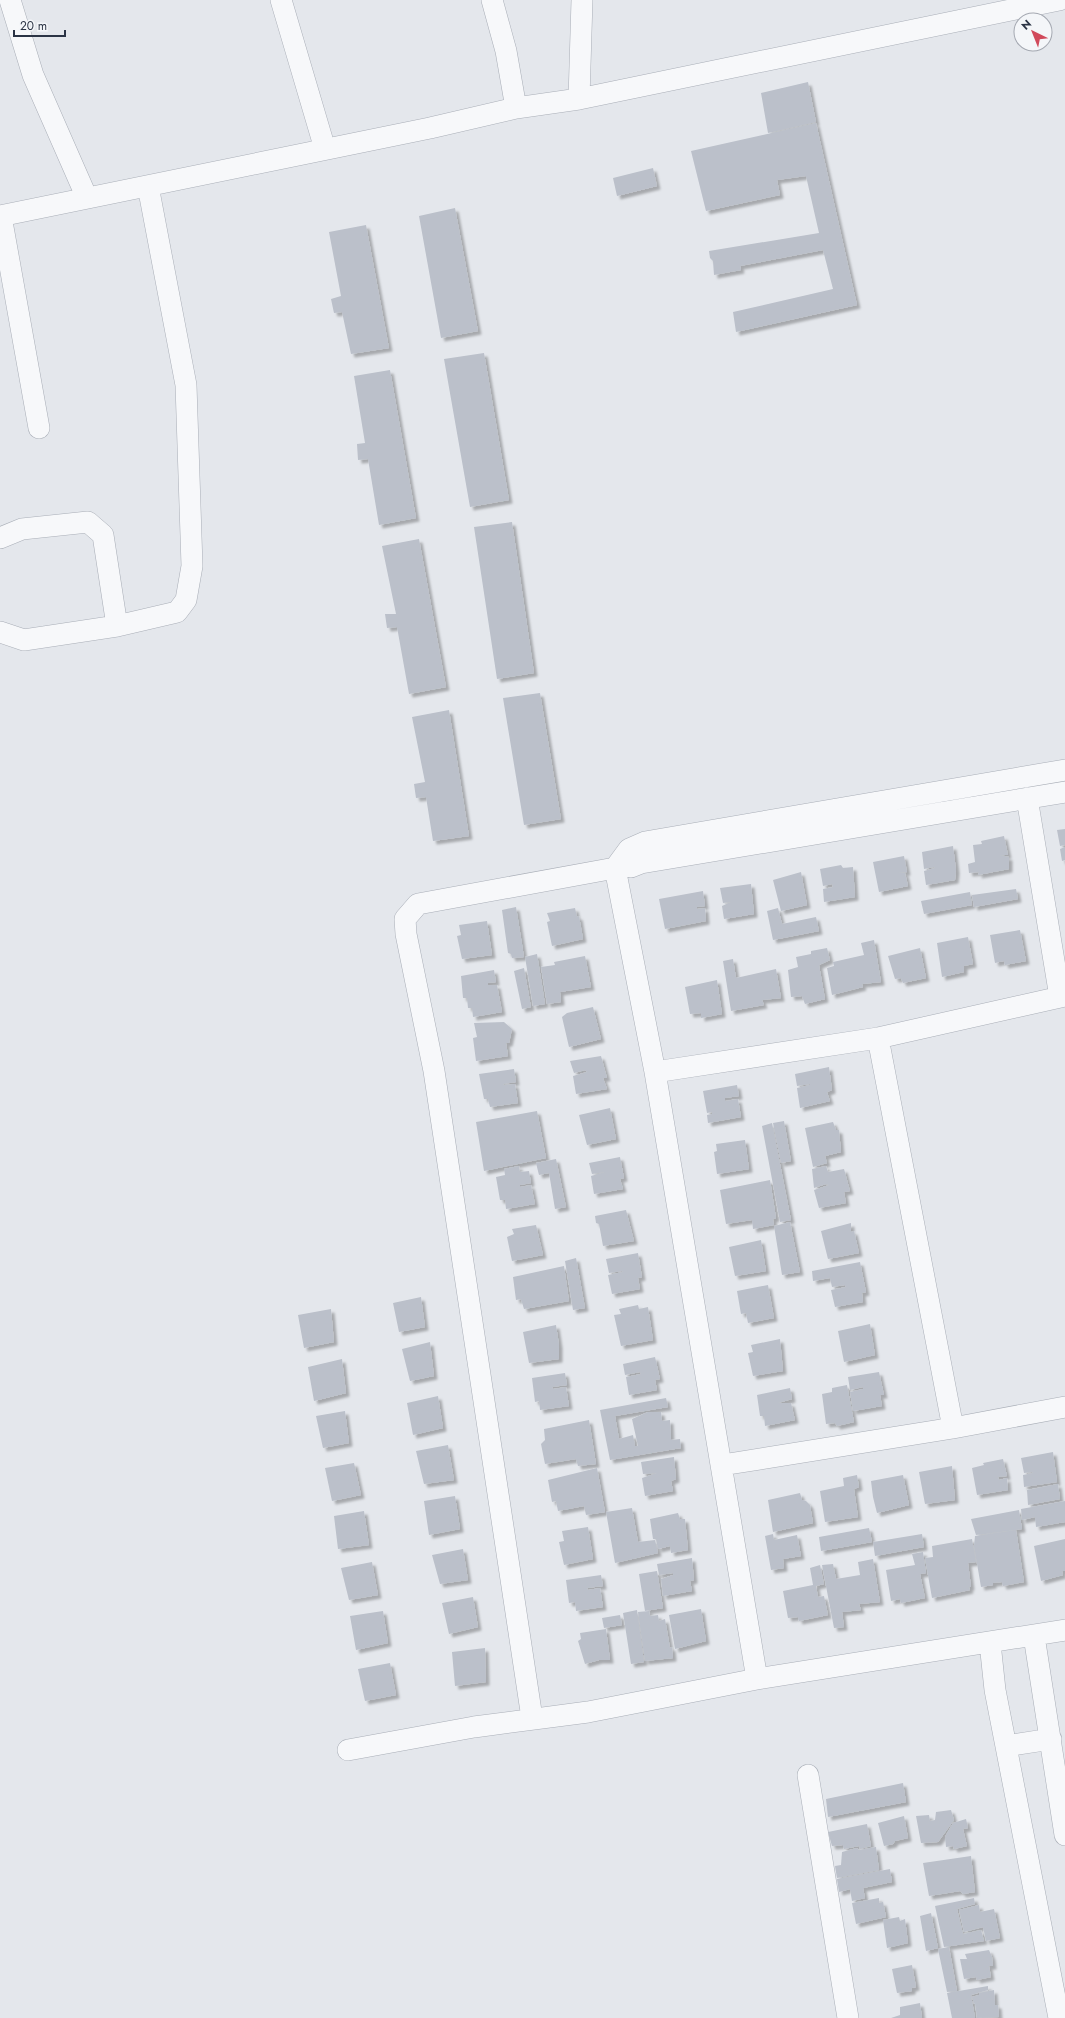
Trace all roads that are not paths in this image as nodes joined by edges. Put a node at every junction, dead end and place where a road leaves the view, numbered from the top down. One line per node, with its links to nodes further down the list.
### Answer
1 (10, 0): 10 (street)
2 (281, 0): 8 (street)
3 (492, 0): 7 (street)
4 (582, 0): 6 (street)
5 (1059, 0): 6 (street)
6 (579, 99): 7 (street)
7 (516, 108): 8 (street)
8 (324, 149): 9 (street)
9 (148, 186): 10 (street); 14 (street)
10 (87, 198): 11 (street)
11 (0, 216): 12 (street)
12 (39, 428)
13 (0, 538): 14 (street)
14 (118, 626): 15 (street)
15 (0, 632)
16 (1065, 770): 19 (street)
17 (1065, 792): 18 (street)
18 (1027, 798): 19 (street); 20 (street)
19 (618, 865): 22 (street); 30 (street)
20 (1062, 997): 21 (street)
21 (878, 1038): 22 (street); 24 (street)
22 (654, 1072): 25 (street)
23 (1065, 1407): 24 (street)
24 (953, 1428): 25 (street)
25 (722, 1465): 29 (street)
26 (1065, 1630): 27 (street)
27 (1034, 1636): 28 (street); 31 (street)
28 (990, 1642): 29 (street); 32 (street)
29 (757, 1679): 30 (street)
30 (532, 1718): 33 (street)
31 (1051, 1739): 32 (street); 35 (street)
32 (1006, 1746): 36 (street)
33 (348, 1750)
34 (808, 1775): 37 (street)
35 (1065, 1836)
36 (1057, 1953): 38 (street)
37 (842, 2017)
38 (1059, 2018)

